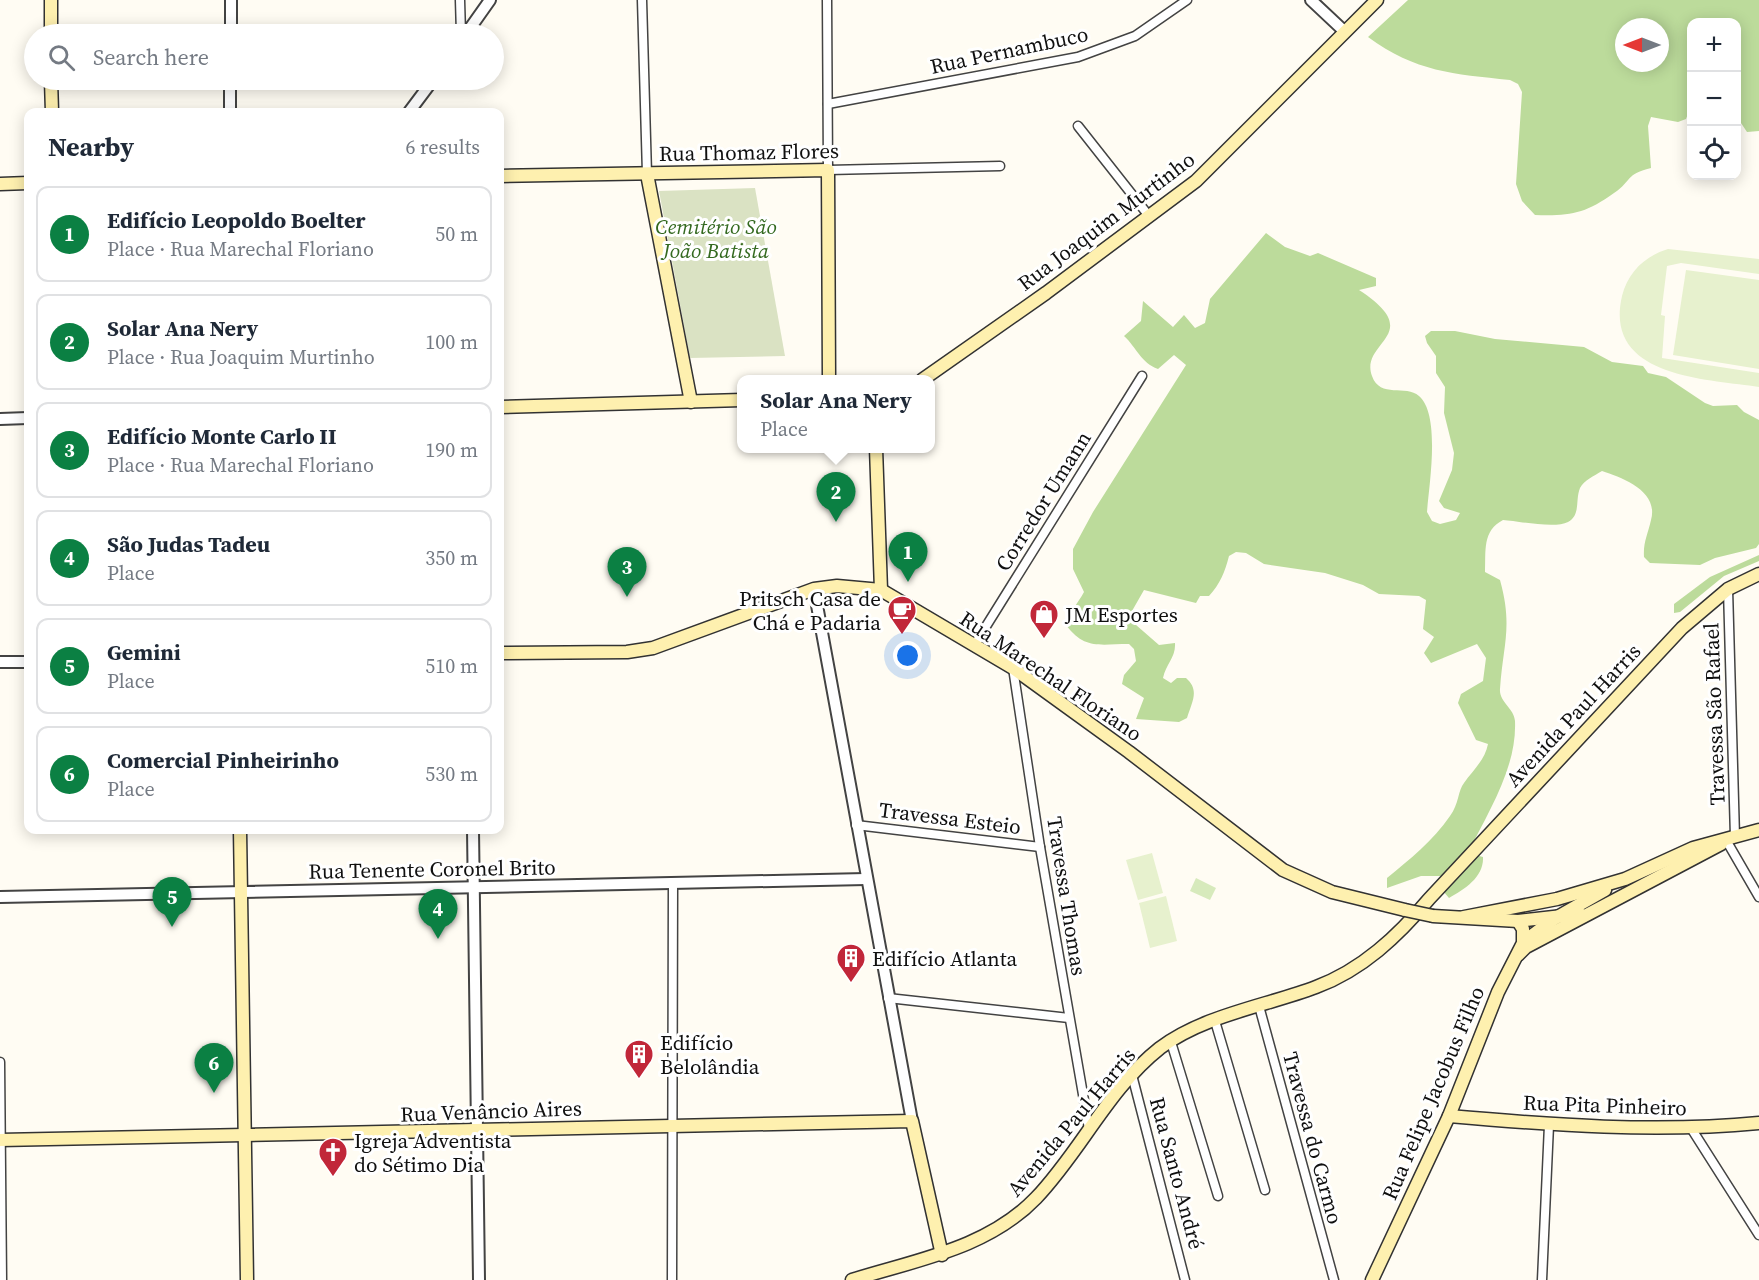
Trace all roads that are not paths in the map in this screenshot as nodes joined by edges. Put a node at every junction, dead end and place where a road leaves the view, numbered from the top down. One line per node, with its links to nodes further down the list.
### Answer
1 (51, 0): 10 (main road)
2 (231, 0): 11 (street)
3 (460, 0): 12 (street)
4 (490, 0): 13 (street)
5 (642, 0): 25 (street)
6 (826, 0): 18 (street)
7 (1187, 0): 18 (street, Rua Pernambuco)
8 (1311, 0): 14 (street)
9 (1377, 0): 14 (main road, Rua Joaquim Murtinho)
10 (51, 24)
11 (231, 24)
12 (461, 24)
13 (473, 24)
14 (1344, 32): 29 (main road, Rua Joaquim Murtinho)
15 (51, 90): 19 (main road)
16 (230, 90): 20 (street)
17 (426, 90): 21 (street)
18 (828, 104): 24 (street)
19 (52, 108)
20 (230, 108)
21 (412, 108)
22 (1078, 126): 29 (street)
23 (1000, 166): 24 (street, Rua Thomaz Flores)
24 (828, 170): 25 (main road, Rua Thomaz Flores); 30 (main road)
25 (647, 174): 26 (main road, Rua Thomaz Flores); 34 (main road)
26 (504, 176)
27 (24, 183): 28 (main road)
28 (0, 184)
29 (1149, 216): 31 (main road, Rua Joaquim Murtinho)
30 (829, 375)
31 (929, 375)
32 (1142, 376): 43 (street, Corredor Umann)
33 (737, 400): 34 (main road)
34 (691, 402): 35 (main road)
35 (504, 407)
36 (24, 418): 37 (street)
37 (0, 419)
38 (876, 453): 41 (main road)
39 (1759, 574): 42 (main road, Avenida Paul Harris)
40 (814, 590): 41 (main road, Rua Marechal Floriano); 44 (main road, Rua Marechal Floriano); 48 (street)
41 (881, 590): 43 (main road, Rua Marechal Floriano)
42 (1728, 590): 52 (street, Travessa São Rafael); 69 (main road, Avenida Paul Harris)
43 (975, 644): 47 (main road, Rua Marechal Floriano)
44 (504, 653)
45 (0, 662): 46 (street)
46 (24, 662)
47 (1013, 668): 53 (street, Travessa Thomas); 63 (main road, Rua Marechal Floriano, bridge)
48 (856, 825): 53 (street, Travessa Esteio); 55 (street)
49 (1759, 830): 52 (main road)
50 (240, 834): 59 (main road)
51 (472, 834): 58 (street)
52 (1728, 839): 54 (main road); 61 (street)
53 (1040, 847): 70 (street, Travessa Thomas)
54 (1652, 873): 56 (main road); 62 (main road)
55 (866, 879): 57 (street, Rua Tenente Coronel Brito); 68 (street)
56 (1625, 879): 63 (main road); 64 (main road, Rua Felipe Jacobus Filho)
57 (673, 882): 58 (street, Rua Tenente Coronel Brito); 78 (street)
58 (472, 888): 59 (street, Rua Tenente Coronel Brito); 82 (street)
59 (241, 892): 60 (street, Rua Tenente Coronel Brito); 83 (main road)
60 (0, 897)
61 (1759, 897)
62 (1590, 913): 64 (main road, Rua Marechal Floriano); 67 (main road)
63 (1464, 917): 65 (main road, Rua Marechal Floriano)
64 (1554, 919): 65 (main road, Rua Marechal Floriano); 66 (main road, Rua Felipe Jacobus Filho)
65 (1518, 921): 66 (main road)
66 (1523, 943): 67 (main road, Rua Felipe Jacobus Filho)
67 (1510, 963): 75 (main road, Rua Felipe Jacobus Filho)
68 (888, 998): 70 (street); 76 (street)
69 (1259, 1006): 71 (main road, Avenida Paul Harris); 95 (street, Travessa do Carmo)
70 (1069, 1018): 81 (street, Travessa Thomas)
71 (1215, 1021): 72 (main road, Avenida Paul Harris); 85 (street)
72 (1171, 1042): 74 (main road, Avenida Paul Harris); 86 (street)
73 (0, 1062): 84 (street)
74 (1132, 1075): 81 (main road, Avenida Paul Harris); 94 (street, Rua Santo André)
75 (1449, 1116): 79 (main road, Rua Pita Pinheiro); 96 (main road, Rua Felipe Jacobus Filho)
76 (912, 1121): 78 (main road, Rua Venâncio Aires); 88 (main road)
77 (1759, 1123): 80 (main road, Rua Pita Pinheiro)
78 (670, 1125): 82 (main road, Rua Venâncio Aires); 92 (street)
79 (1549, 1125): 80 (main road, Rua Pita Pinheiro); 97 (street)
80 (1691, 1128): 87 (street)
81 (1089, 1129): 88 (main road, Avenida Paul Harris)
82 (477, 1131): 83 (main road, Rua Venâncio Aires); 91 (street)
83 (245, 1137): 84 (main road, Rua Venâncio Aires); 90 (main road)
84 (1, 1140): 89 (street)
85 (1265, 1190)
86 (1218, 1196)
87 (1759, 1235)
88 (942, 1255): 93 (main road, Avenida Paul Harris)
89 (2, 1280)
90 (247, 1280)
91 (479, 1280)
92 (672, 1280)
93 (852, 1280)
94 (1185, 1280)
95 (1334, 1280)
96 (1372, 1280)
97 (1542, 1280)

